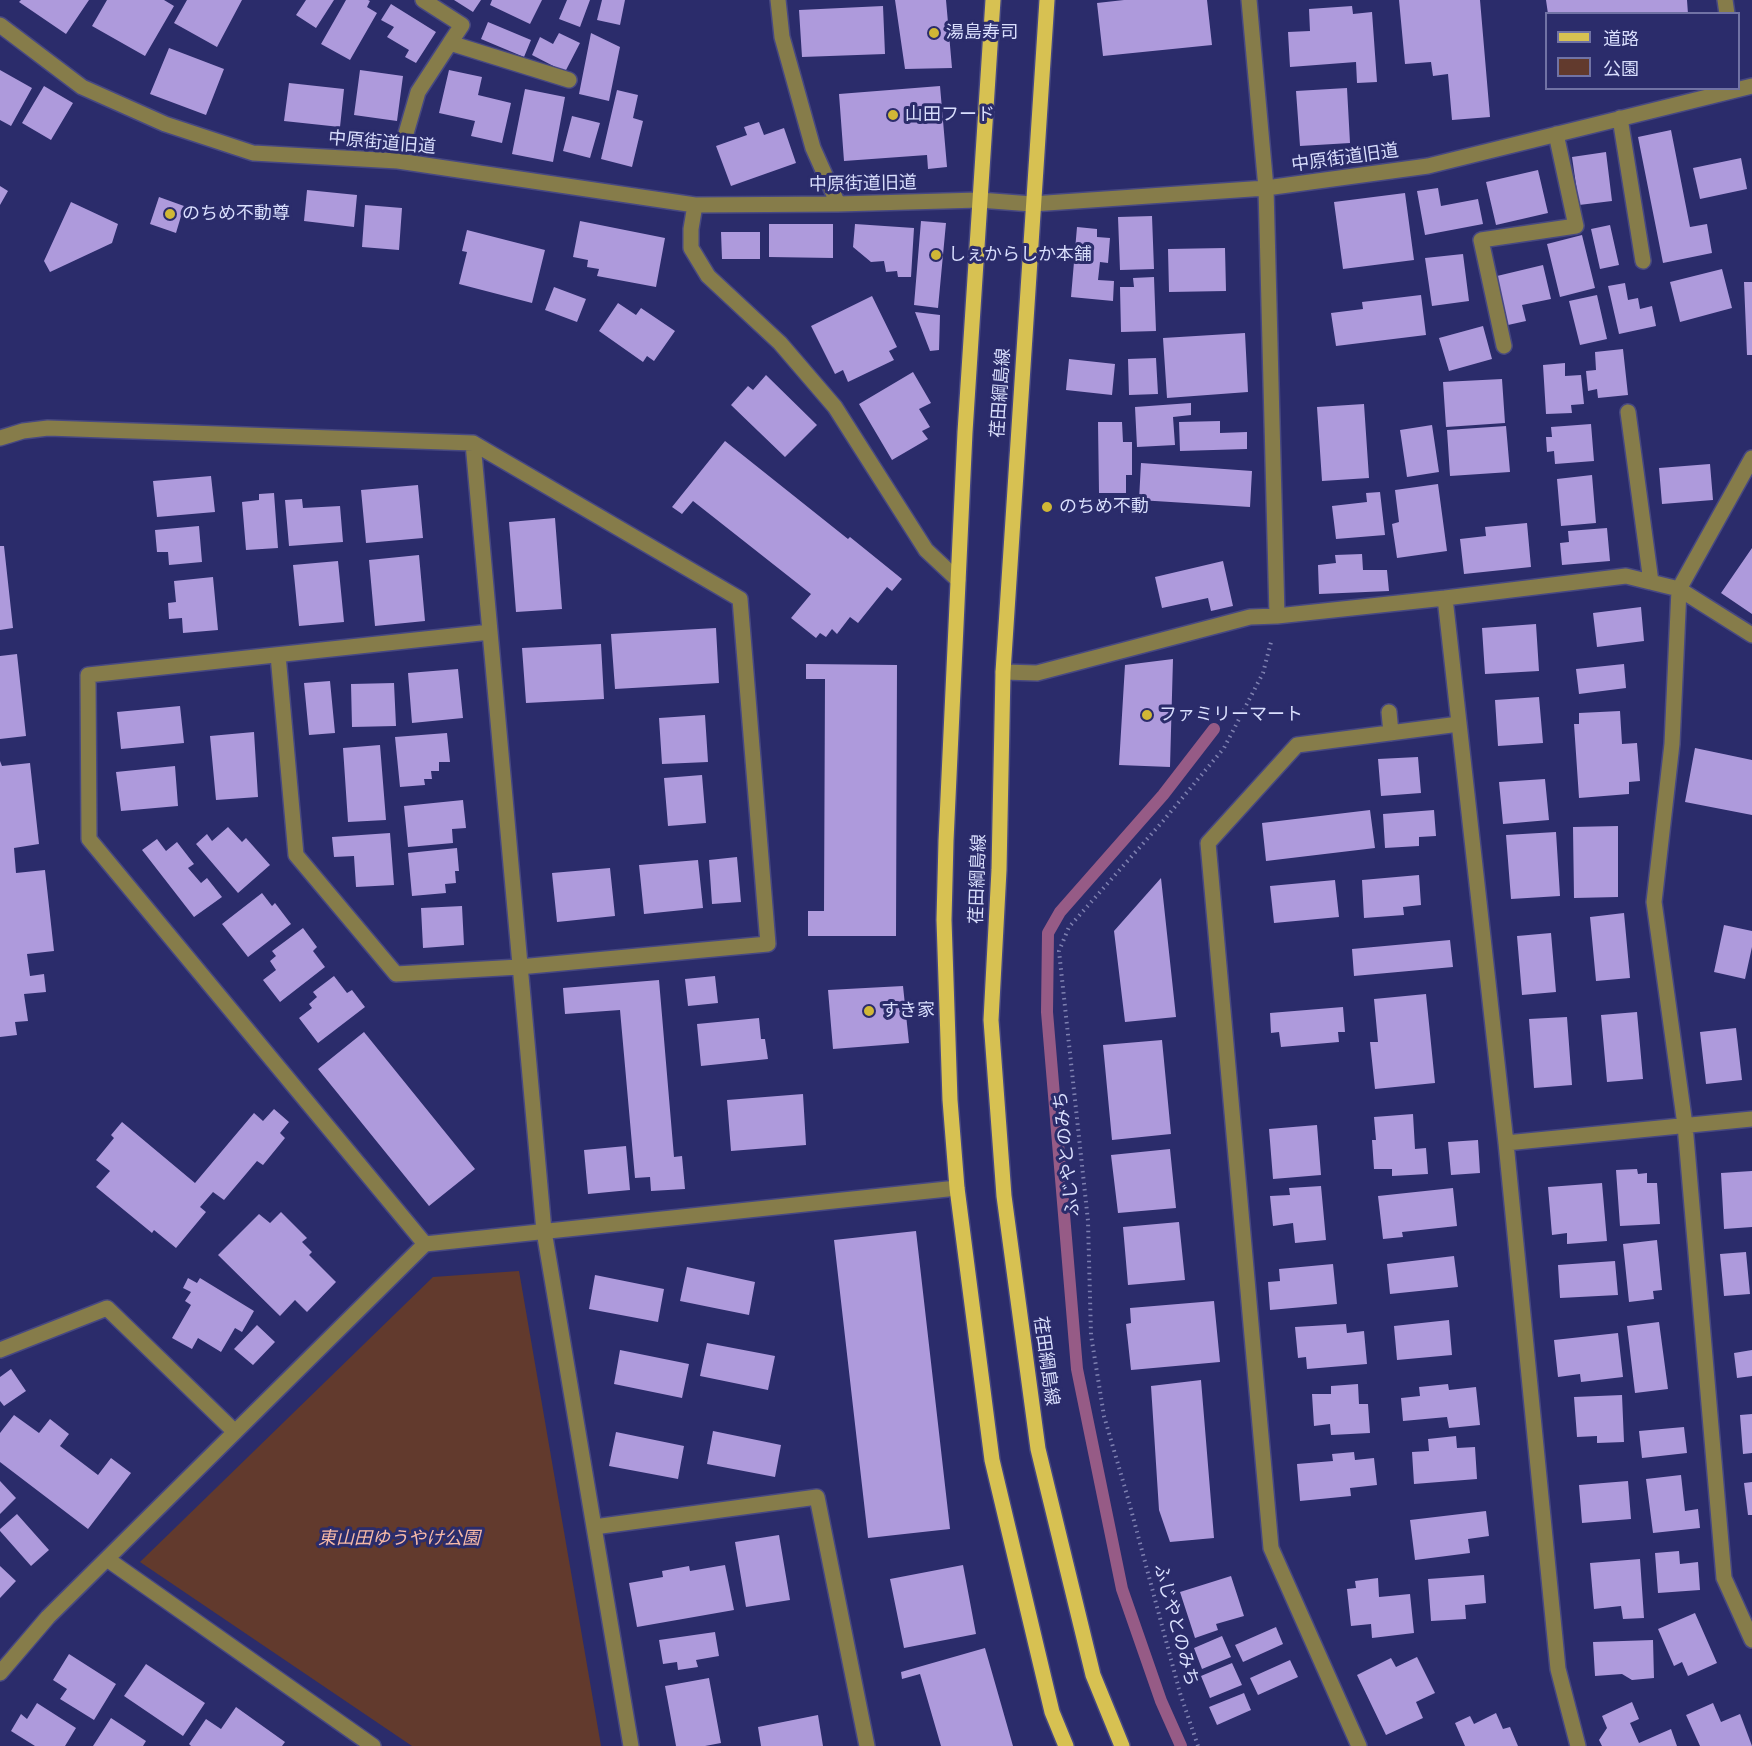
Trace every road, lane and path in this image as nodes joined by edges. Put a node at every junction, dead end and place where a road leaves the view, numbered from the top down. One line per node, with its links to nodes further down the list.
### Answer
1 (423, 0): 7 (street)
2 (778, 0): 15 (street)
3 (993, 0): 14 (main road, 荏田綱島線)
4 (1047, 0): 16 (main road, 荏田綱島線)
5 (1249, 0): 13 (street)
6 (0, 26): 12 (street, 中原街道旧道)
7 (450, 43): 8 (street); 12 (street)
8 (569, 80)
9 (1735, 90): 10 (street, 中原街道旧道)
10 (1620, 117): 11 (street, 中原街道旧道); 18 (street)
11 (1557, 134): 13 (street, 中原街道旧道); 19 (street)
12 (398, 161): 17 (street, 中原街道旧道)
13 (1266, 189): 16 (street, 中原街道旧道); 28 (street)
14 (979, 200): 15 (street, 中原街道旧道); 16 (street, 中原街道旧道); 24 (main road, 荏田綱島線)
15 (838, 204): 17 (street, 中原街道旧道)
16 (1032, 204): 32 (main road, 荏田綱島線)
17 (695, 205): 24 (street)
18 (1643, 261)
19 (1504, 346)
20 (1628, 412): 25 (street)
21 (0, 438): 22 (street)
22 (473, 442): 29 (street); 36 (street)
23 (1752, 458): 26 (street)
24 (958, 580): 40 (main road, 荏田綱島線)
25 (1651, 582): 26 (street); 27 (street)
26 (1679, 589): 30 (street); 38 (street)
27 (1445, 598): 28 (street); 34 (street)
28 (1277, 616): 32 (street); 54 (path, ふじやとのみち)
29 (490, 632): 31 (street); 36 (street)
30 (1752, 635)
31 (278, 655): 36 (street); 42 (street)
32 (1003, 672): 53 (main road, 荏田綱島線)
33 (1389, 712): 35 (street)
34 (1459, 724): 35 (street); 39 (street)
35 (1391, 733): 55 (street)
36 (519, 967): 41 (street)
37 (1752, 1119): 38 (street)
38 (1685, 1125): 39 (street); 47 (street)
39 (1506, 1143): 56 (street)
40 (957, 1188): 41 (street); 52 (main road, 荏田綱島線)
41 (544, 1232): 42 (street); 45 (street)
42 (425, 1244): 44 (street)
43 (0, 1350): 44 (street)
44 (235, 1432): 46 (street)
45 (594, 1527): 50 (street); 51 (street)
46 (107, 1559): 48 (street); 49 (street)
47 (1752, 1640)
48 (0, 1673)
49 (373, 1746)
50 (631, 1746)
51 (867, 1746)
52 (1066, 1746)
53 (1122, 1746)
54 (1198, 1746)
55 (1359, 1746)
56 (1578, 1746)

